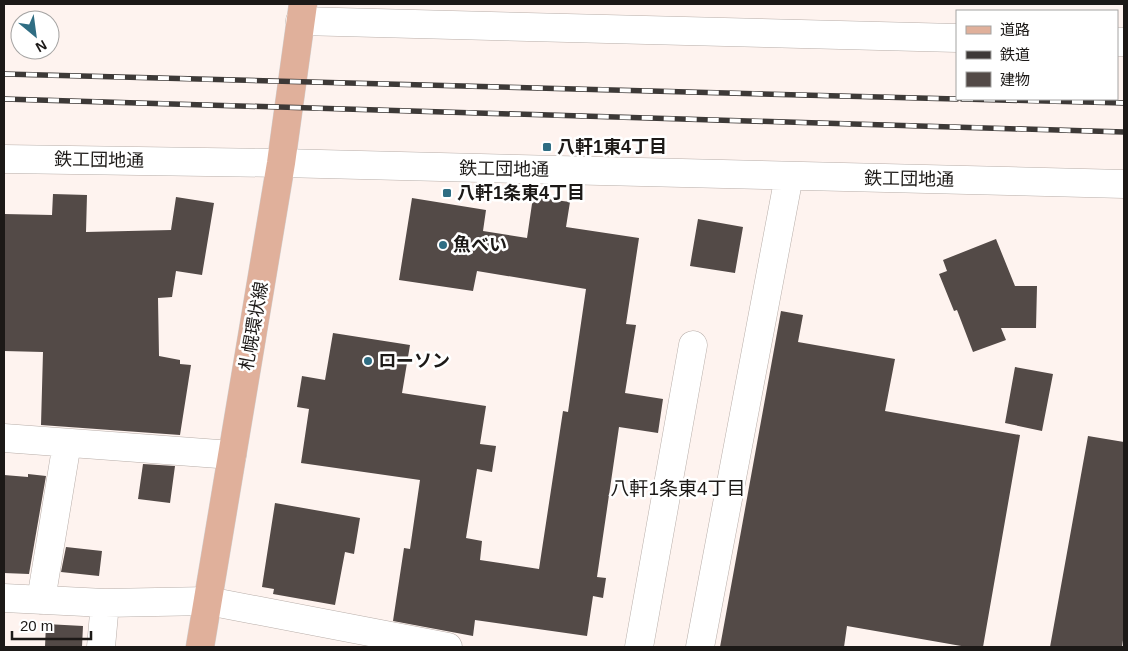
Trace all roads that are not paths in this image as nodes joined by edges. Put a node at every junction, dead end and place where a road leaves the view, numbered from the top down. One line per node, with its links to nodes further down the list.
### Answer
1 (301, 12): 2 (street); 4 (main road, 札幌環状線)
2 (956, 38)
3 (4, 159): 4 (street, 鉄工団地通)
4 (281, 163): 5 (street, 鉄工団地通); 10 (main road, 札幌環状線)
5 (789, 176): 6 (street, 鉄工団地通); 19 (street)
6 (1124, 184)
7 (693, 345): 18 (street)
8 (4, 438): 9 (street)
9 (67, 443): 10 (street); 12 (street)
10 (232, 455): 13 (main road, 札幌環状線)
11 (4, 598): 12 (street)
12 (41, 600): 14 (street)
13 (208, 601): 14 (street); 16 (main road, 札幌環状線); 17 (street)
14 (105, 603): 15 (street)
15 (101, 647)
16 (200, 647)
17 (448, 647)
18 (639, 647)
19 (700, 647)

